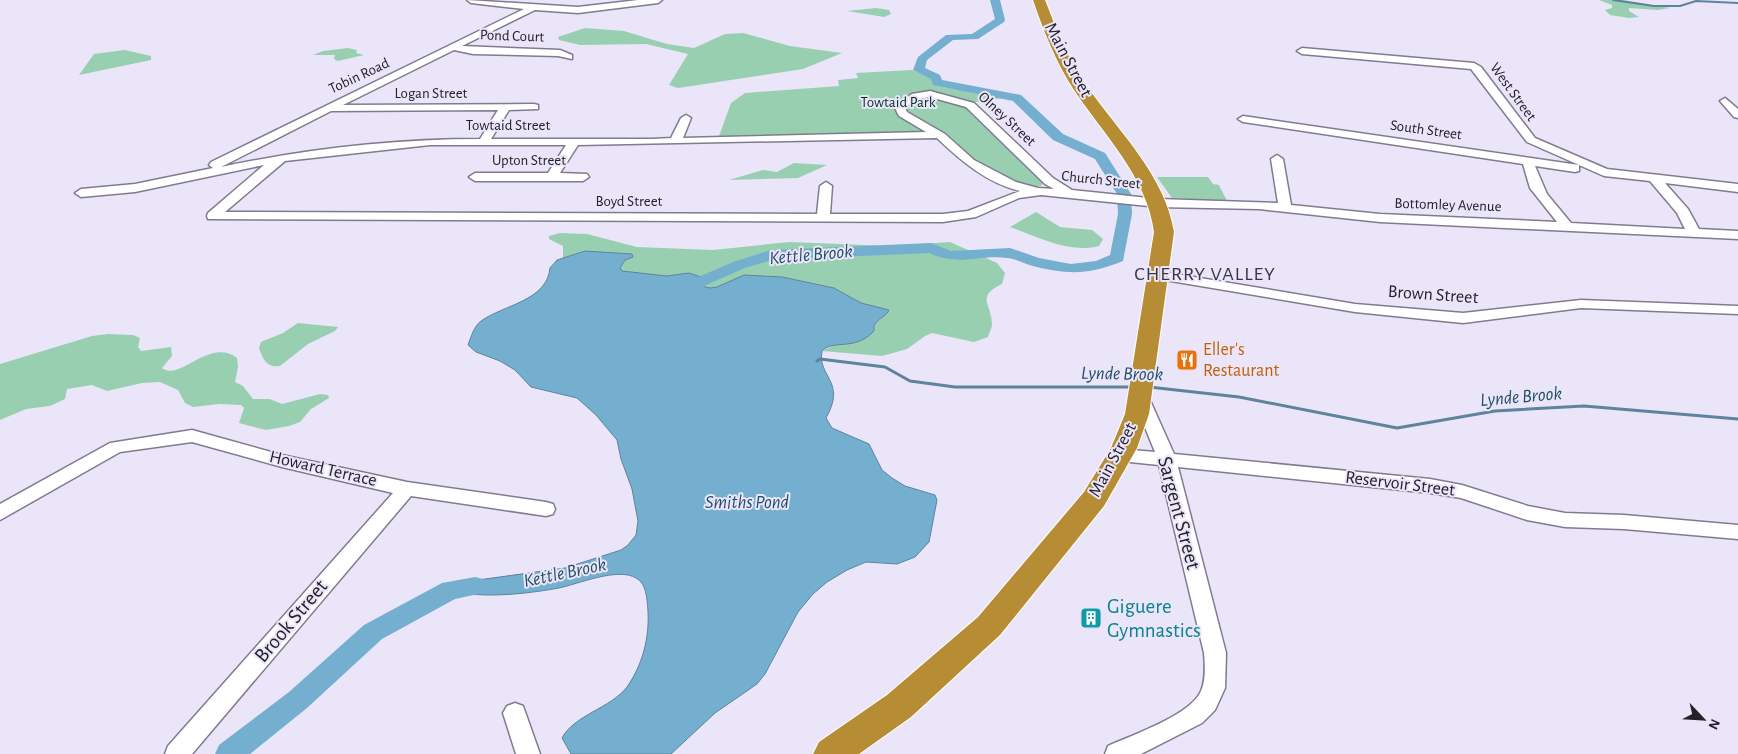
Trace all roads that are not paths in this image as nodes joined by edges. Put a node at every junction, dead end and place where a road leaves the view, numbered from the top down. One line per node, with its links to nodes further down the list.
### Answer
1 (471, 0): 4 (street)
2 (658, 0): 4 (street)
3 (1039, 0): 33 (highway, Main Street)
4 (533, 8): 5 (street, Tobin Road)
5 (453, 47): 7 (street, Pond Court); 10 (street, Tobin Road)
6 (1302, 52): 22 (street, West Street)
7 (569, 57)
8 (1725, 101): 12 (street)
9 (534, 107): 11 (street, Logan Street)
10 (328, 108): 11 (street, Logan Street); 23 (street, Tobin Road)
11 (505, 108): 17 (street)
12 (1738, 115)
13 (686, 118): 16 (street)
14 (1243, 119): 21 (street, South Street)
15 (938, 135): 16 (street, Towtaid Street); 30 (street, Olney Street); 32 (street, Olney Street)
16 (680, 141): 18 (street, Towtaid Street)
17 (483, 142): 18 (street, Towtaid Street); 19 (street, Towtaid Street)
18 (574, 142): 24 (street)
19 (280, 158): 23 (street, Towtaid Street); 35 (street, Boyd Street)
20 (1277, 159): 34 (street)
21 (1528, 160): 22 (street, South Street); 36 (street)
22 (1604, 172): 27 (street, West Street)
23 (198, 174): 31 (street, Towtaid Street)
24 (552, 176): 25 (street, Upton Street); 26 (street, Upton Street)
25 (475, 177)
26 (583, 177)
27 (1654, 178): 29 (street); 37 (street)
28 (826, 186): 35 (street)
29 (1738, 188)
30 (1040, 191): 32 (street, Church Street); 35 (street, Boyd Street)
31 (81, 194)
32 (1076, 194): 33 (street, Church Street)
33 (1158, 204): 34 (street, Bottomley Avenue); 39 (highway, Main Street)
34 (1285, 208): 36 (street, Bottomley Avenue)
35 (823, 218)
36 (1566, 225): 37 (street, Bottomley Avenue)
37 (1694, 231): 38 (street, Bottomley Avenue)
38 (1738, 235)
39 (1158, 275): 40 (street, Brown Street); 41 (highway, Main Street)
40 (1738, 310)
41 (1142, 389): 42 (highway, Main Street); 43 (street, Sargent Street)
42 (1120, 455): 43 (street, Reservoir Street); 49 (highway, Main Street)
43 (1167, 459): 47 (street, Reservoir Street); 52 (street, Sargent Street)
44 (406, 489): 45 (street, Howard Terrace); 46 (street, Howard Terrace); 50 (street, Brook Street)
45 (546, 509)
46 (0, 514)
47 (1738, 532)
48 (515, 713): 51 (street)
49 (842, 749)
50 (177, 754)
51 (528, 754)
52 (1117, 754)

